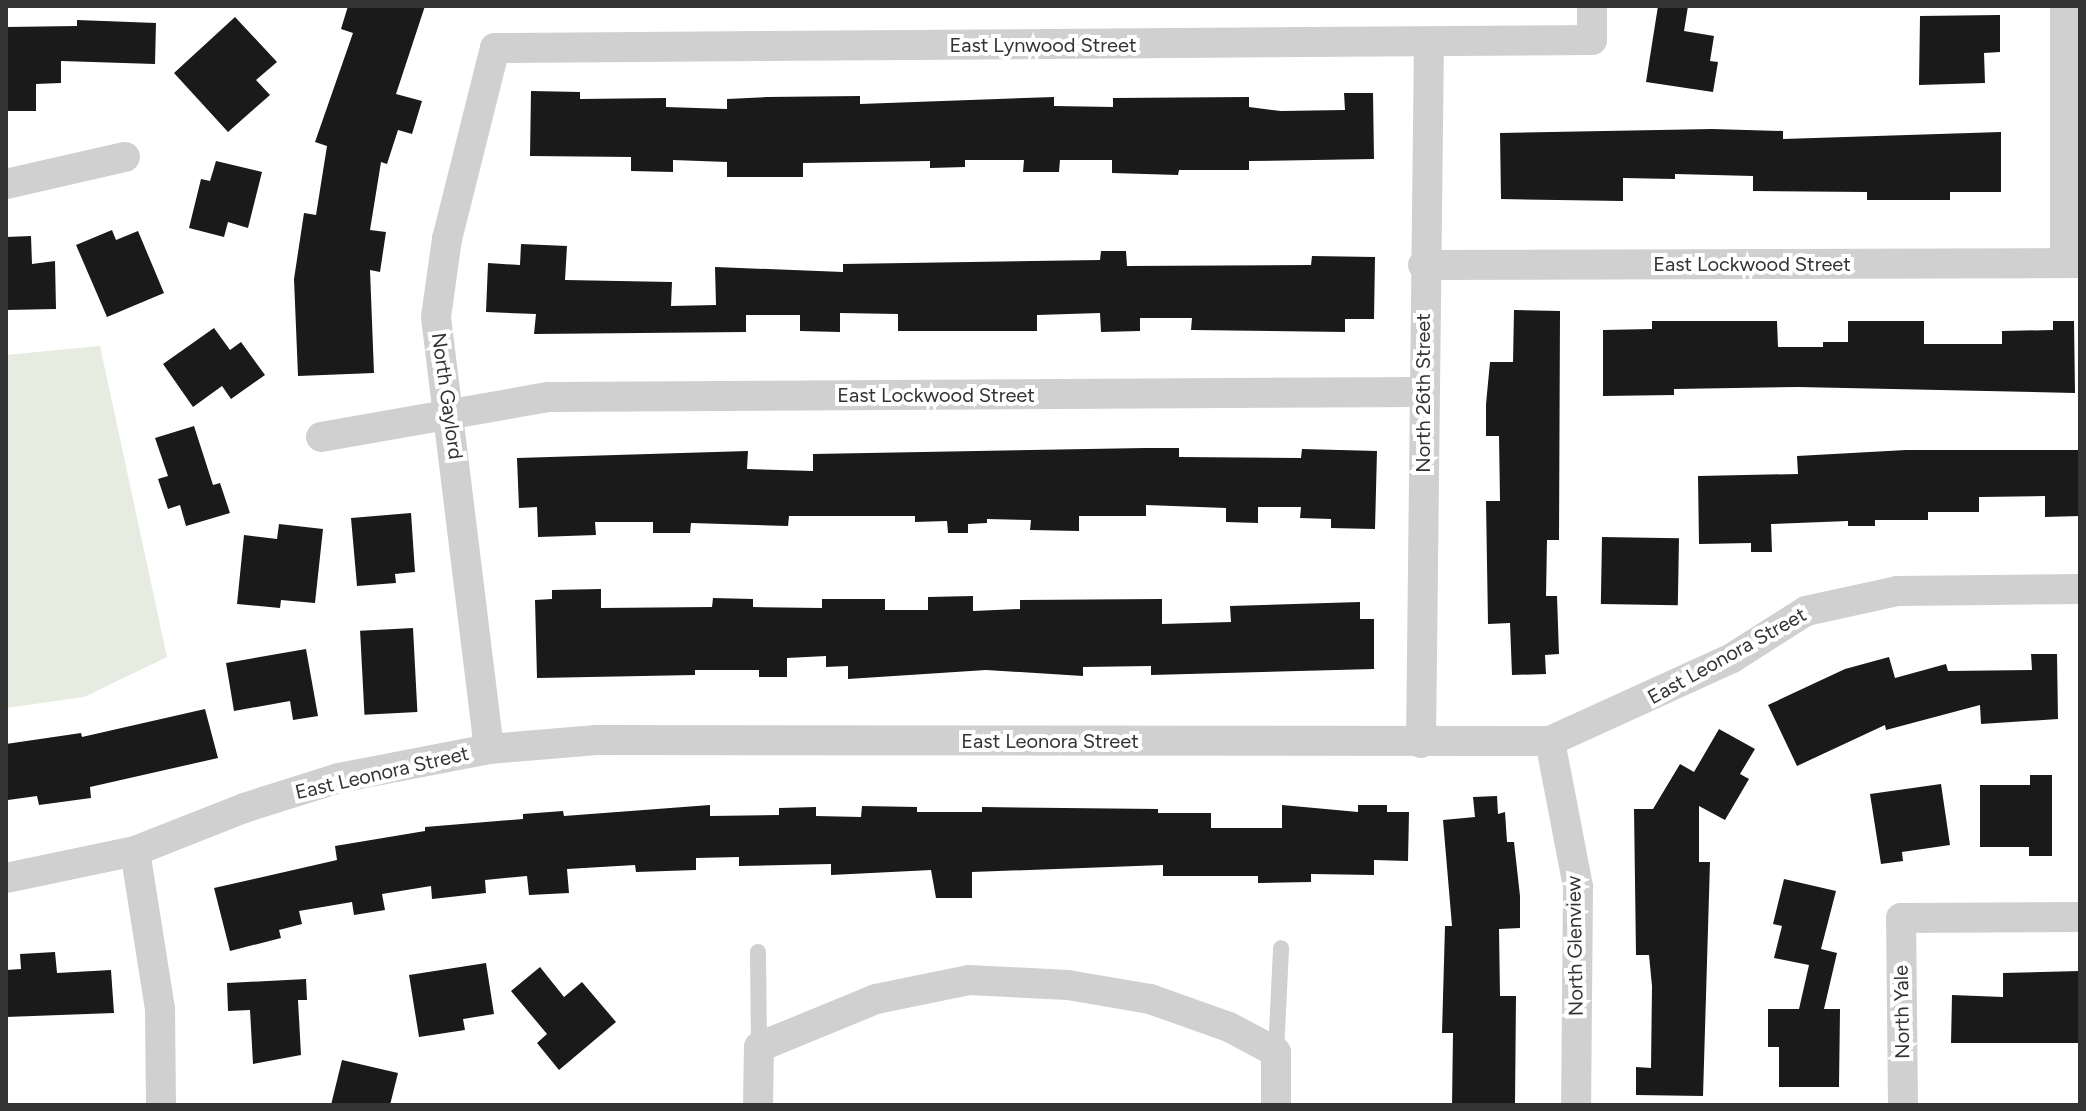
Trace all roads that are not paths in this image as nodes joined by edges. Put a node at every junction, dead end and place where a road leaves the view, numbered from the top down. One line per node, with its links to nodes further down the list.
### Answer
1 (1592, 6): 3 (street, East Lynwood Street)
2 (2065, 6): 7 (street)
3 (1429, 42): 4 (street, East Lynwood Street); 8 (street, North 26th Street)
4 (495, 48): 10 (street, North Gaylord)
5 (125, 157): 6 (street)
6 (6, 184)
7 (2073, 263): 8 (street, East Lockwood Street)
8 (1423, 265): 9 (street, North 26th Street)
9 (1423, 392): 10 (street, East Lockwood Street); 14 (street, North 26th Street)
10 (450, 413): 11 (street, East Lockwood Street); 15 (street, North Gaylord)
11 (321, 437)
12 (2080, 589): 13 (street, East Leonora Street)
13 (1550, 741): 14 (street, East Leonora Street); 26 (street, North Glenview)
14 (1421, 743): 15 (street, East Leonora Street)
15 (489, 749): 16 (street, East Leonora Street)
16 (135, 851): 17 (street, East Leonora Street); 23 (street)
17 (6, 878)
18 (2080, 917): 27 (street, North Yale)
19 (1281, 948): 22 (lane)
20 (758, 952): 21 (lane)
21 (759, 1047): 22 (street); 24 (street)
22 (1276, 1052): 25 (street)
23 (161, 1105)
24 (758, 1105)
25 (1276, 1105)
26 (1576, 1105)
27 (1903, 1105)

